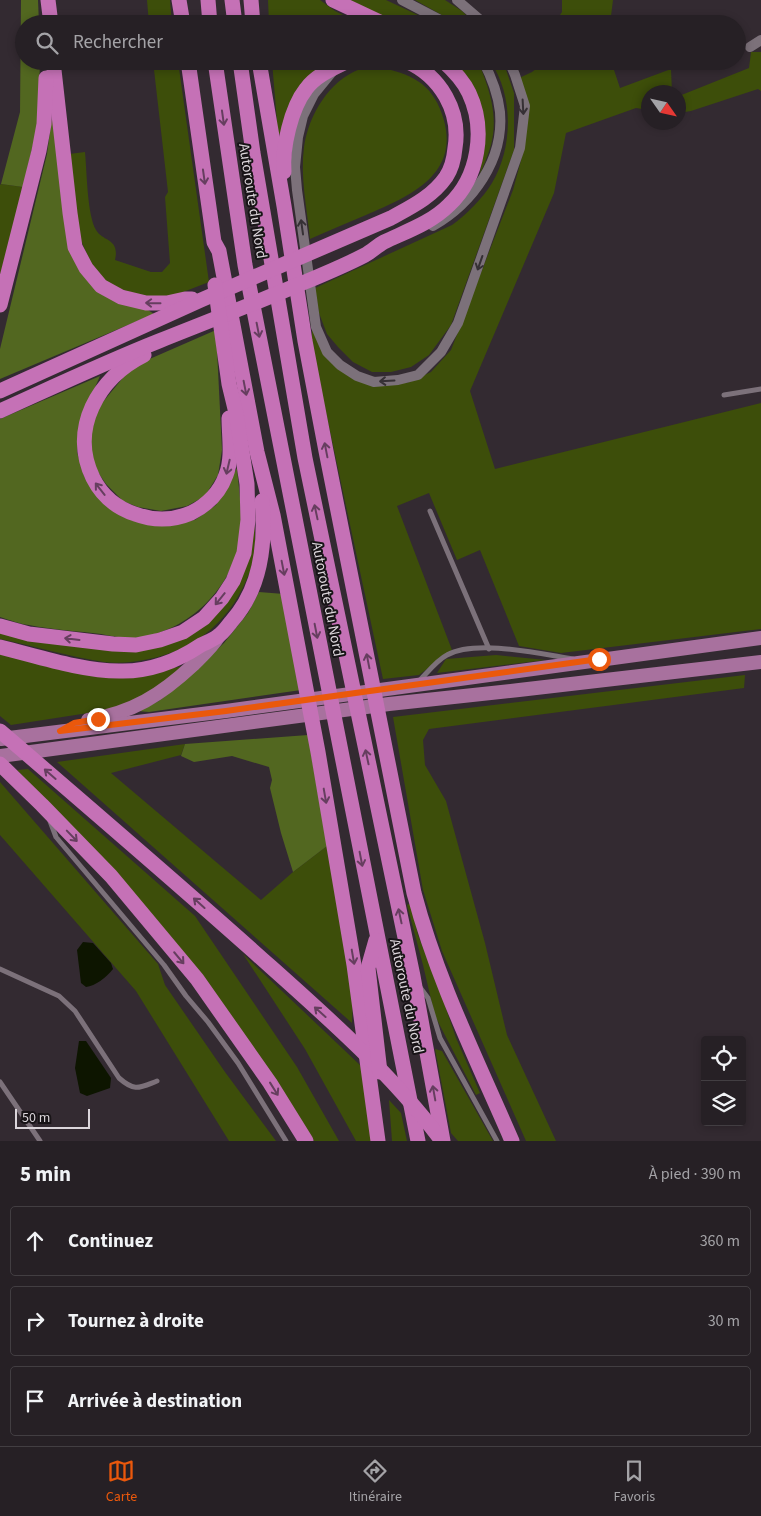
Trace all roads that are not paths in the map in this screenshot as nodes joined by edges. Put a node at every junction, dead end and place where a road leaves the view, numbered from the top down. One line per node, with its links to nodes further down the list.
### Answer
1 (46, 0): 9 (highway); 10 (highway)
2 (179, 0): 11 (highway)
3 (208, 0): 12 (highway)
4 (232, 0): 13 (highway)
5 (251, 0): 14 (highway)
6 (333, 0): 15 (highway)
7 (402, 0): 16 (street)
8 (458, 0): 17 (street)
9 (45, 15)
10 (49, 15)
11 (182, 15)
12 (209, 15)
13 (234, 15)
14 (252, 15)
15 (365, 15)
16 (431, 15)
17 (475, 15)
18 (761, 40): 19 (street)
19 (750, 47)
20 (46, 70): 36 (highway)
21 (54, 70): 35 (highway, one-way to 21)
22 (189, 70): 33 (highway, one-way to 33)
23 (216, 70): 59 (highway, Autoroute du Nord, one-way to 59)
24 (241, 70): 61 (highway, Autoroute du Nord, one-way to 24)
25 (261, 70): 32 (highway)
26 (331, 70): 32 (highway)
27 (337, 70): 31 (street, one-way to 27)
28 (421, 70): 35 (highway)
29 (453, 70): 34 (highway)
30 (487, 70): 34 (street)
31 (513, 70)
32 (284, 206): 72 (highway, one-way to 32)
33 (214, 242): 38 (highway); 43 (highway, one-way to 43)
34 (366, 254): 37 (highway)
35 (201, 300): 40 (highway)
36 (0, 305)
37 (205, 324): 38 (highway, one-way to 37); 42 (highway)
38 (229, 384): 45 (highway, one-way to 45)
39 (761, 389): 41 (lane)
40 (0, 391)
41 (724, 395)
42 (0, 411)
43 (257, 452): 46 (highway); 67 (highway, one-way to 67)
44 (430, 511): 49 (lane)
45 (0, 626)
46 (218, 636): 48 (highway); 54 (main road)
47 (761, 638): 50 (main road)
48 (0, 647)
49 (489, 649): 50 (lane); 52 (lane)
50 (588, 661): 52 (main road)
51 (761, 662): 56 (main road)
52 (416, 684): 54 (main road)
53 (0, 731): 70 (highway, one-way to 53)
54 (60, 731): 55 (main road)
55 (0, 739)
56 (0, 756)
57 (0, 764): 58 (highway)
58 (44, 807): 65 (lane); 66 (highway, one-way to 66)
59 (377, 938): 68 (highway); 69 (highway, Autoroute du Nord)
60 (0, 969): 62 (lane)
61 (413, 976): 70 (highway, Autoroute du Nord, one-way to 61); 71 (lane)
62 (158, 1081)
63 (0, 1082): 64 (lane)
64 (40, 1141)
65 (286, 1141)
66 (306, 1141)
67 (378, 1141)
68 (387, 1141)
69 (418, 1141)
70 (442, 1141)
71 (497, 1141)
72 (512, 1141)

